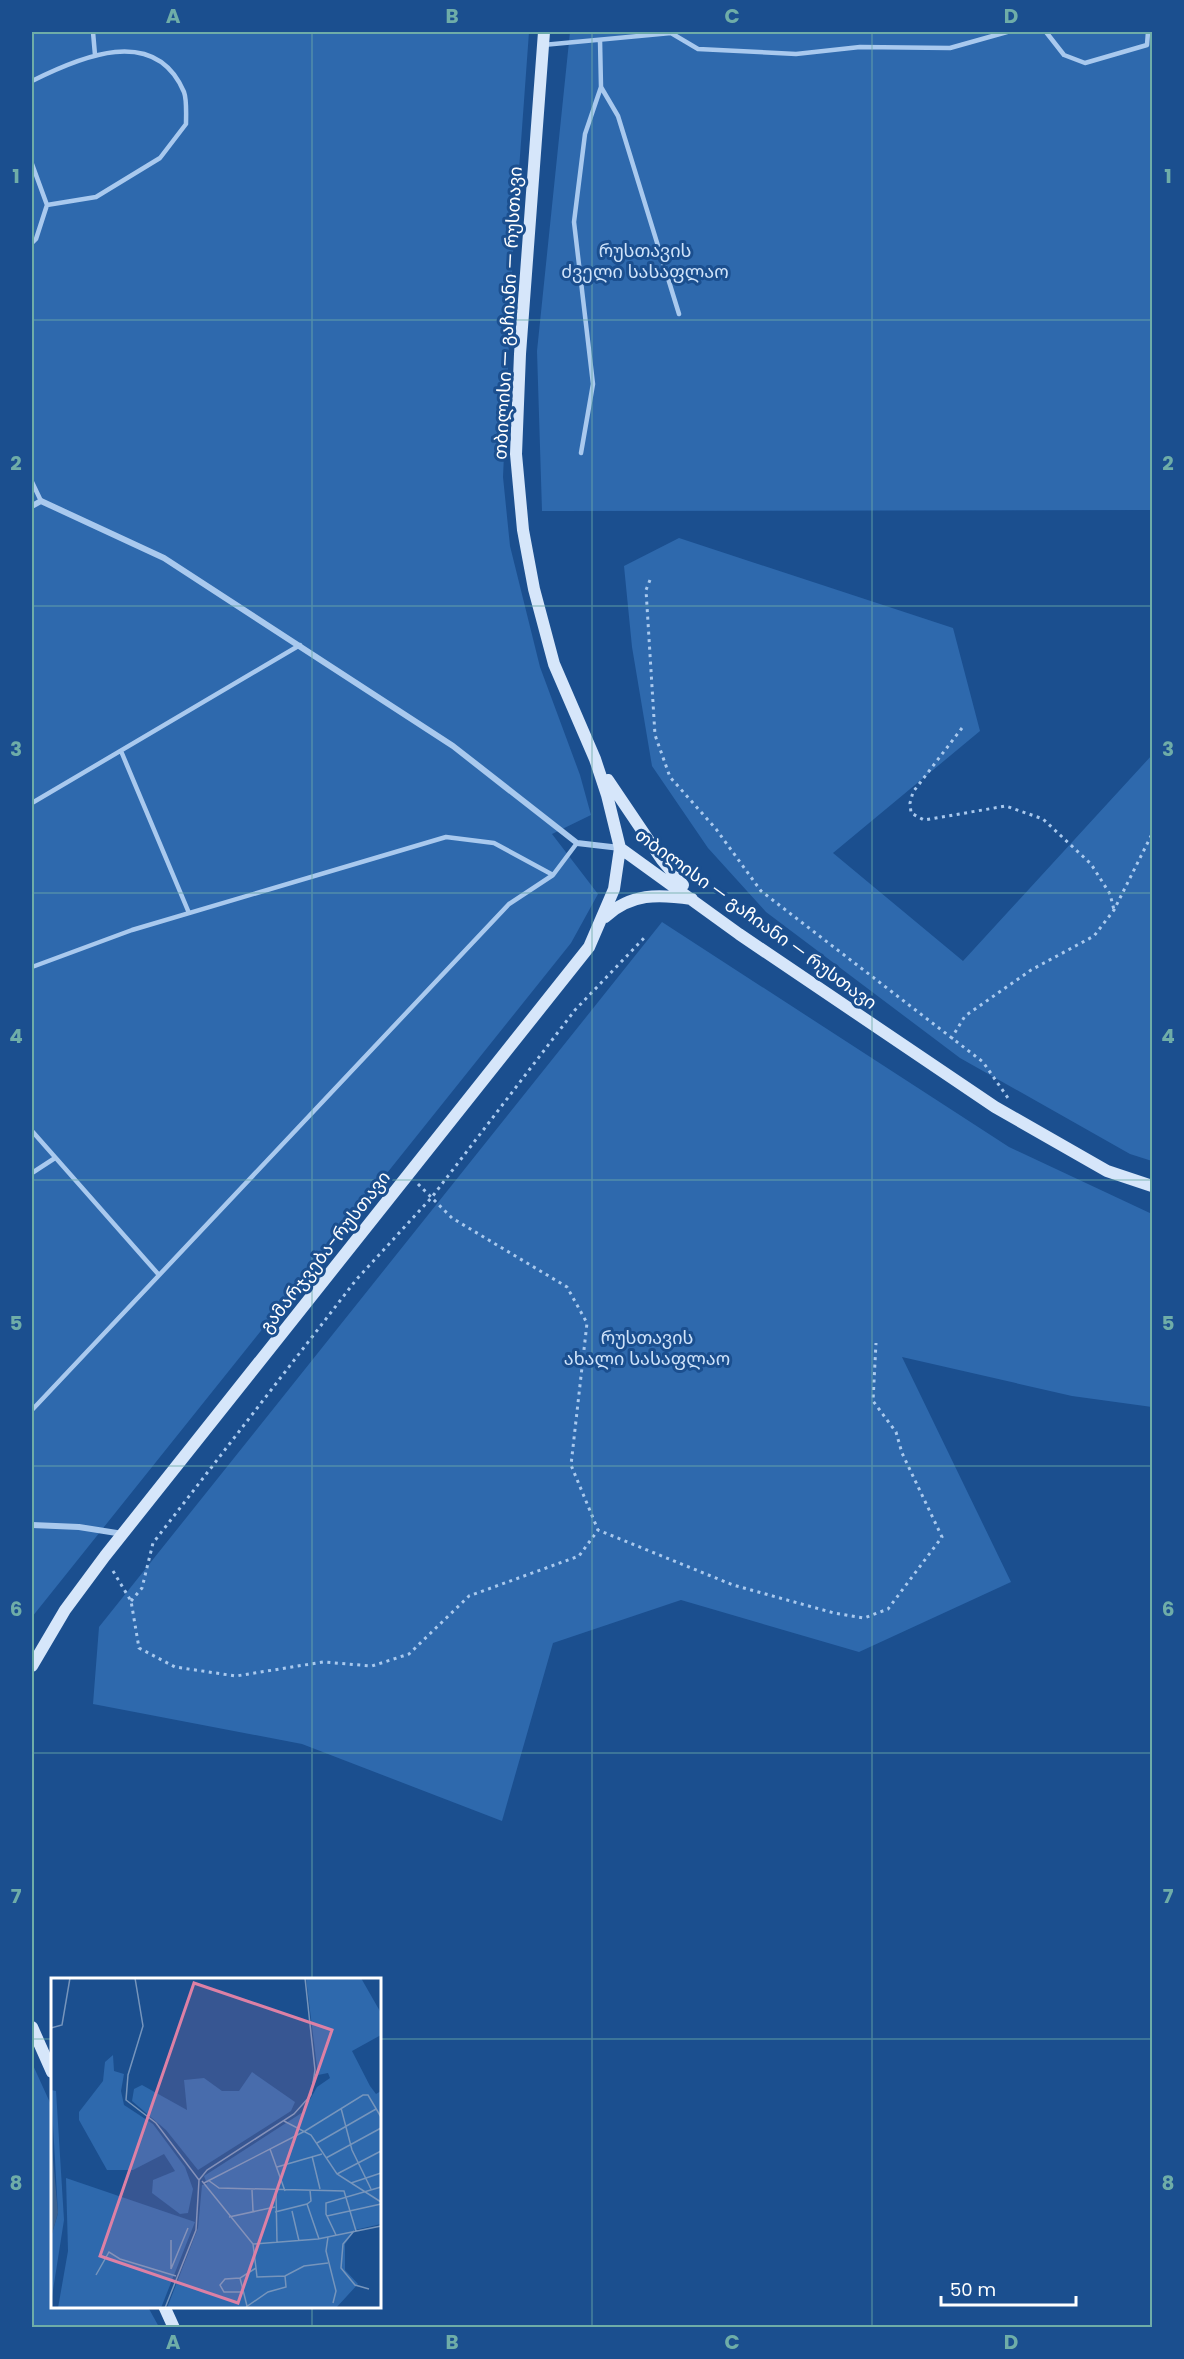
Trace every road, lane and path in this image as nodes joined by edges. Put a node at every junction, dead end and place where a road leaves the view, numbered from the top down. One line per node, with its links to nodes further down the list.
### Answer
1 (93, 32): 8 (lane)
2 (544, 32): 7 (main road, თბილისი — გაჩიანი — რუსთავი)
3 (1007, 32): 6 (lane)
4 (1046, 32): 5 (lane)
5 (1148, 32)
6 (600, 40): 7 (lane); 10 (lane)
7 (543, 45): 23 (main road, თბილისი — გაჩიანი — რუსთავი)
8 (95, 55): 9 (lane); 12 (lane)
9 (32, 81)
10 (601, 87): 14 (lane); 15 (lane)
11 (32, 164): 12 (lane)
12 (47, 205): 13 (lane)
13 (32, 243)
14 (679, 314)
15 (581, 453)
16 (32, 482): 17 (lane)
17 (41, 501): 18 (street); 20 (street)
18 (32, 506)
19 (650, 580): 35 (path)
20 (300, 645): 22 (lane); 26 (street)
21 (962, 728): 30 (path)
22 (121, 751): 24 (lane); 31 (lane)
23 (595, 759): 27 (main road, თბილისი — გაჩიანი — რუსთავი); 29 (main road)
24 (32, 803)
25 (1152, 834): 30 (path)
26 (577, 843): 27 (street); 28 (lane)
27 (620, 848): 29 (main road, თბილისი — გაჩიანი — რუსთავი); 32 (main road, გამარჯვება-რუსთავი)
28 (553, 875): 31 (lane); 43 (lane)
29 (696, 900): 32 (main road); 36 (main road, თბილისი — გაჩიანი — რუსთავი)
30 (1114, 910): 35 (path)
31 (189, 913): 34 (lane)
32 (602, 919): 40 (main road, გამარჯვება-რუსთავი)
33 (645, 937): 42 (path)
34 (32, 967)
35 (951, 1039): 36 (path)
36 (1012, 1117): 41 (main road, თბილისი — გაჩიანი — რუსთავი)
37 (32, 1131): 38 (lane)
38 (55, 1158): 39 (lane); 43 (lane)
39 (32, 1173)
40 (408, 1175): 42 (path); 48 (main road, გამარჯვება-რუსთავი)
41 (1152, 1186)
42 (432, 1197): 47 (path); 50 (path)
43 (159, 1275): 45 (lane)
44 (876, 1343): 47 (path)
45 (32, 1410)
46 (32, 1525): 48 (street)
47 (598, 1530): 50 (path)
48 (124, 1534): 49 (main road, გამარჯვება-რუსთავი)
49 (105, 1556): 50 (path); 51 (main road, გამარჯვება-რუსთავი)
50 (131, 1601)
51 (32, 1666)
52 (32, 2028): 53 (main road)
53 (51, 2070)
54 (164, 2308): 55 (main road)
55 (174, 2328)

